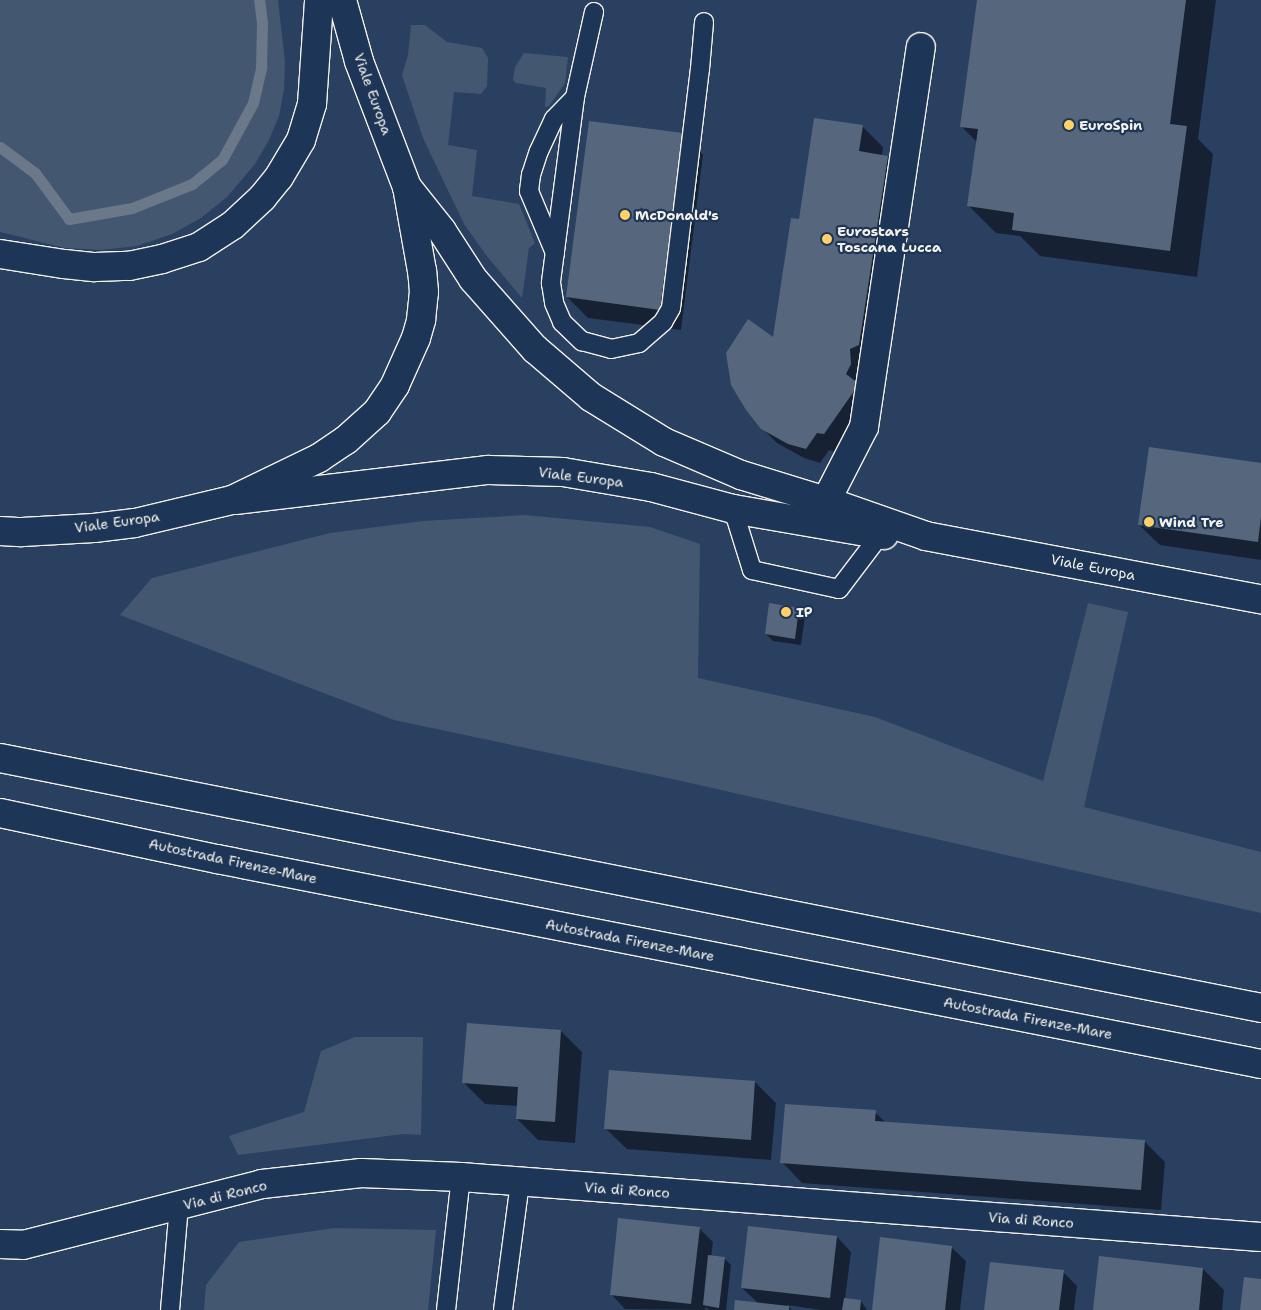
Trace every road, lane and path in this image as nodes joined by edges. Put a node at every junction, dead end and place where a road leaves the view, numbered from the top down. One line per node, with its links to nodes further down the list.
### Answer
1 (320, 0): 9 (main road)
2 (342, 0): 7 (main road, Viale Europa)
3 (594, 12): 6 (lane)
4 (704, 22): 8 (lane)
5 (921, 47): 11 (main road)
6 (575, 97): 8 (lane); 8 (lane)
7 (407, 187): 10 (main road, Viale Europa); 11 (main road, Viale Europa)
8 (555, 253)
9 (0, 254)
10 (232, 500): 12 (main road, Viale Europa); 13 (main road, Viale Europa)
11 (826, 501): 15 (main road, Viale Europa)
12 (734, 508): 14 (main road, Viale Europa); 14 (lane)
13 (0, 531)
14 (880, 535): 15 (main road, Viale Europa)
15 (926, 536): 16 (main road, Viale Europa)
16 (1261, 599)
17 (0, 758): 19 (main road)
18 (0, 813): 20 (main road, Autostrada Firenze-Mare)
19 (1261, 1008)
20 (1261, 1064)
21 (461, 1177): 22 (main road, Via di Ronco); 23 (main road, Via di Ronco); 27 (lane)
22 (520, 1182): 24 (main road, Via di Ronco); 28 (lane)
23 (179, 1206): 25 (main road, Via di Ronco); 26 (lane)
24 (1261, 1236)
25 (0, 1244)
26 (170, 1310)
27 (446, 1310)
28 (503, 1310)

